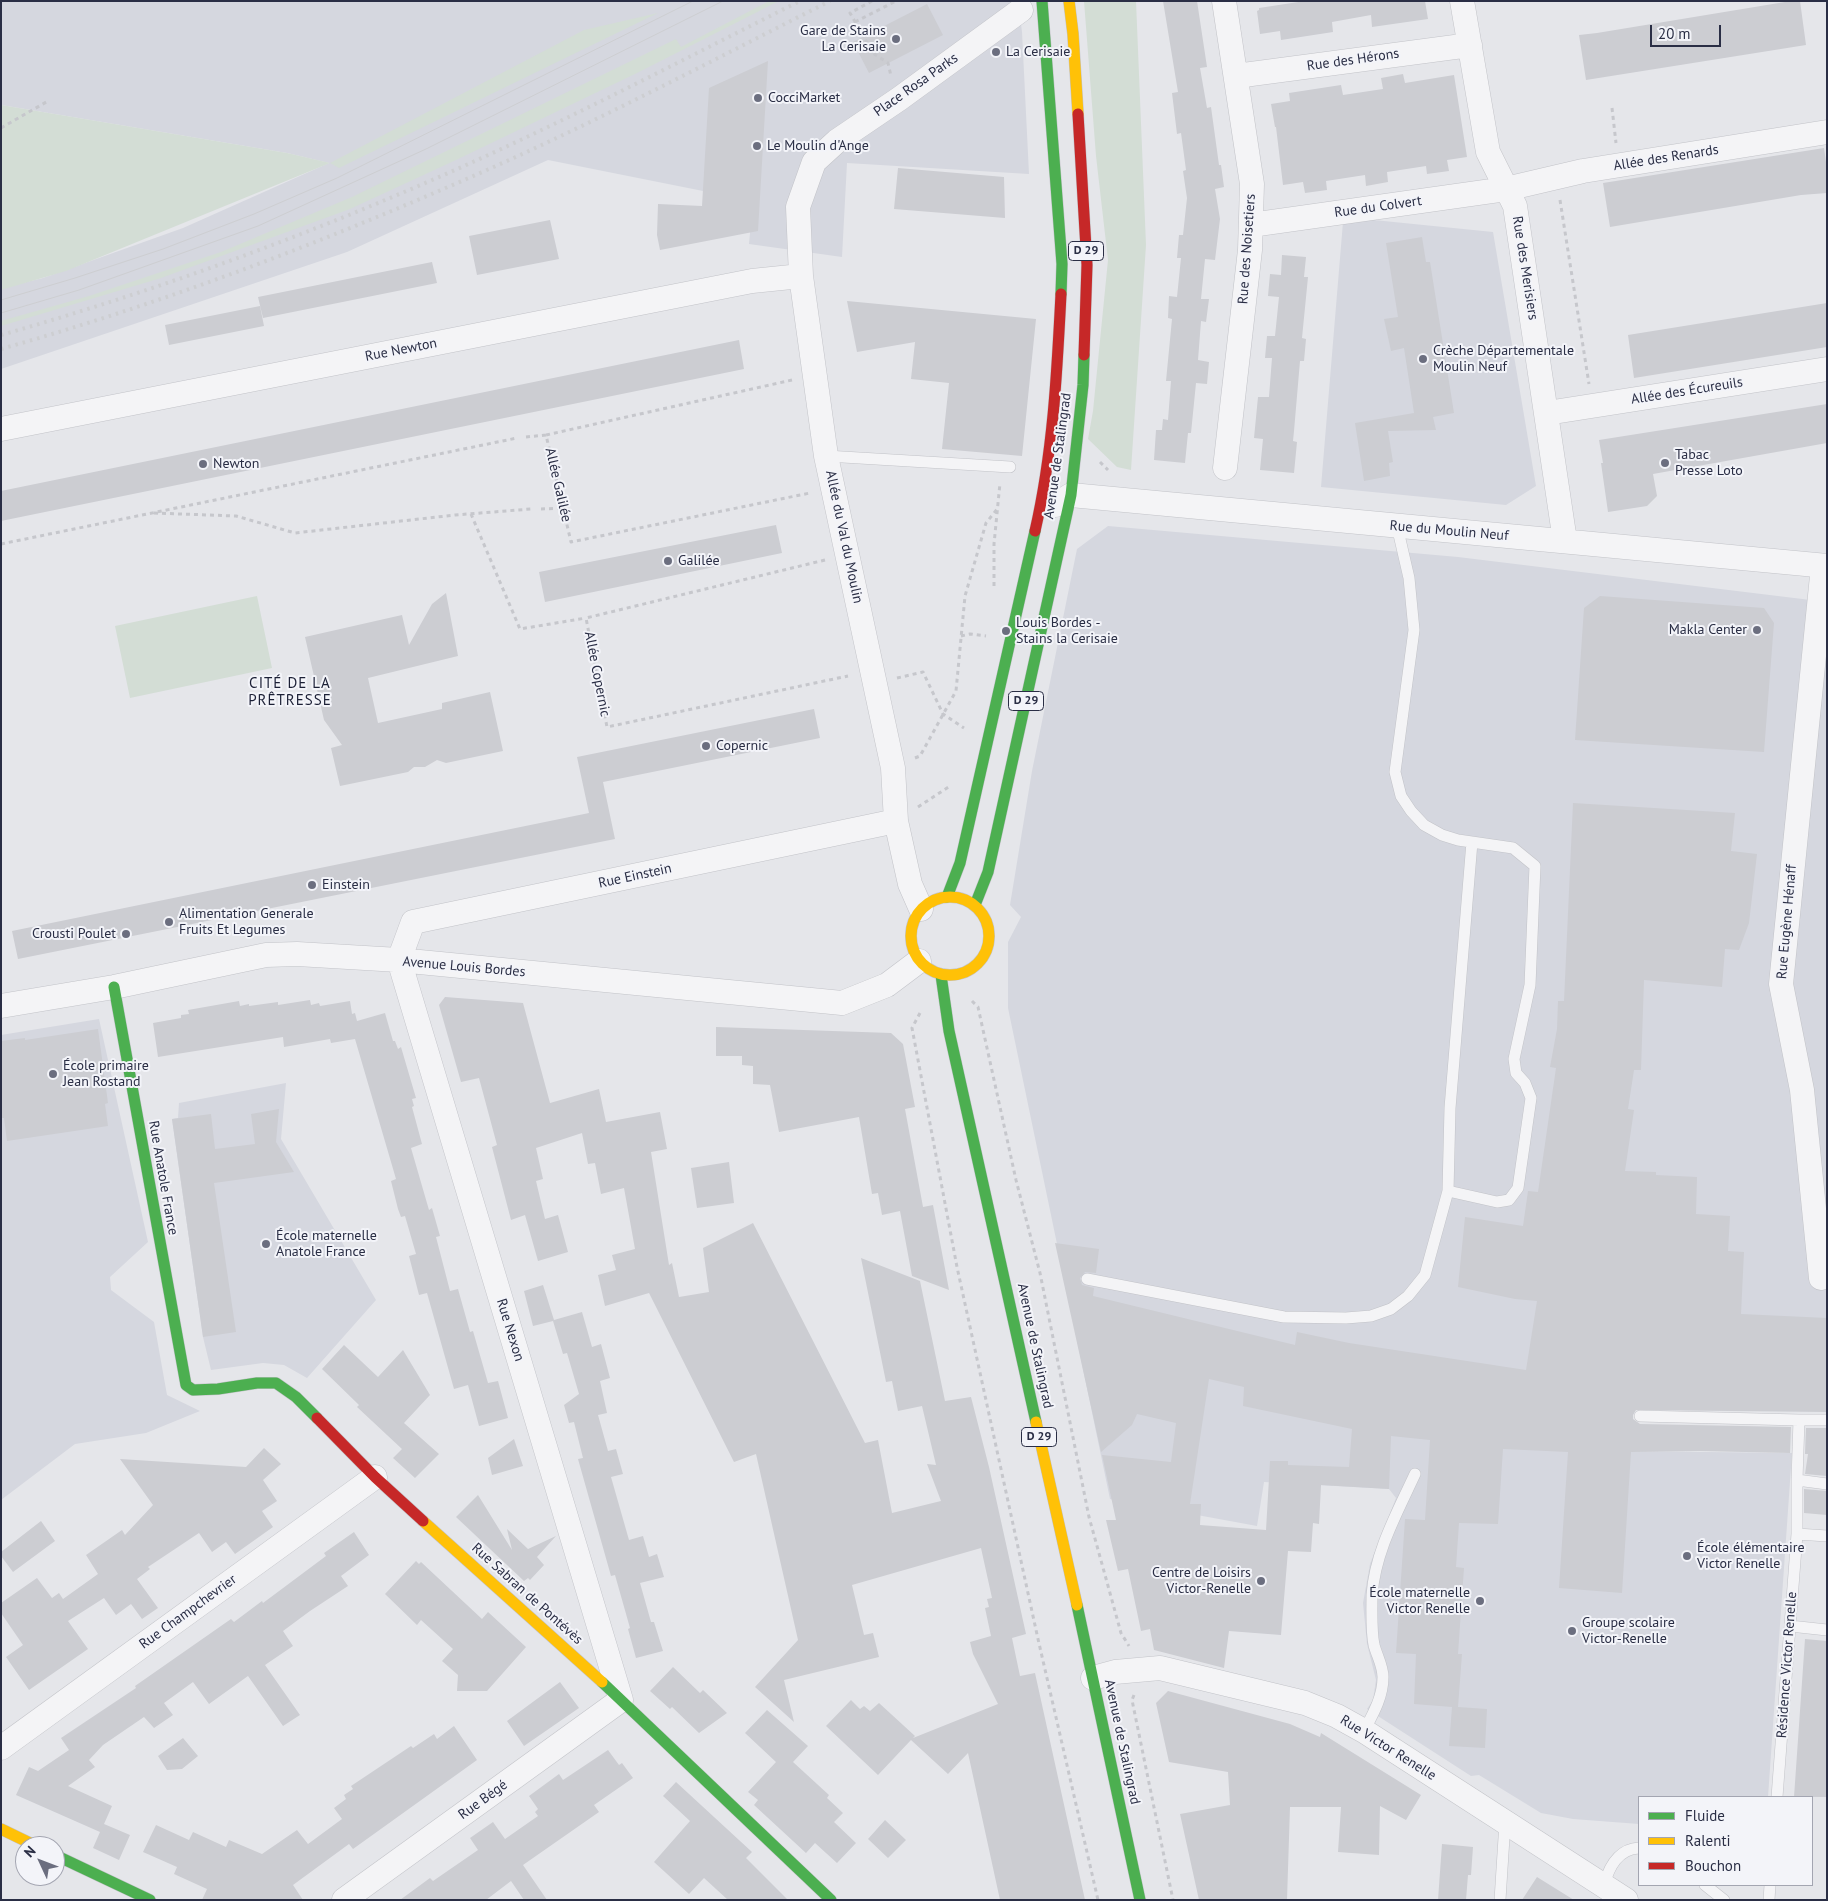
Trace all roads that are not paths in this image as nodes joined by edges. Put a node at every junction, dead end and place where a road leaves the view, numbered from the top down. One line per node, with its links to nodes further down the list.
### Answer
1 (1224, 1): 6 (street, Rue des Noisetiers)
2 (1462, 1): 5 (street, Rue des Merisiers)
3 (1070, 4): 18 (main road, Avenue de Stalingrad / D 29)
4 (1035, 8): 8 (street, Place Rosa Parks); 19 (main road, Avenue de Stalingrad)
5 (1470, 45): 6 (street, Rue des Hérons); 9 (street, Rue des Merisiers)
6 (1236, 76): 10 (street, Rue des Noisetiers)
7 (1827, 132): 9 (street, Allée des Renards)
8 (814, 162): 11 (street, Allée du Val du Moulin)
9 (1506, 188): 10 (street, Rue du Colvert); 13 (street, Rue des Merisiers)
10 (1250, 225): 17 (street, Rue des Noisetiers)
11 (801, 276): 14 (street, Rue Newton); 15 (street, Allée du Val du Moulin)
12 (1827, 369): 13 (street, Allée des Écureuils)
13 (1547, 413): 21 (street, Rue des Merisiers)
14 (1, 429)
15 (826, 456): 16 (lane); 23 (street, Allée du Val du Moulin)
16 (1010, 467)
17 (1225, 468)
18 (1071, 495): 19 (street); 20 (street, Rue du Moulin Neuf); 26 (main road, Avenue de Stalingrad / D 29)
19 (1039, 514): 25 (main road, Avenue de Stalingrad)
20 (1398, 526): 21 (street, Rue du Moulin Neuf); 24 (lane)
21 (1565, 541): 22 (street, Rue du Moulin Neuf)
22 (1825, 566): 34 (street, Rue Eugène Hénaff)
23 (896, 821): 27 (street, Allée du Val du Moulin); 28 (street, Rue Einstein)
24 (1472, 842): 33 (lane); 33 (lane)
25 (947, 897): 26 (main road); 27 (main road)
26 (975, 905): 30 (main road)
27 (922, 910): 29 (main road)
28 (400, 960): 29 (street, Avenue Louis Bordes); 31 (street, Avenue Louis Bordes); 49 (street, Rue Nexon)
29 (919, 960): 30 (main road)
30 (941, 975): 48 (main road, Avenue de Stalingrad / D 29)
31 (114, 987): 32 (street, Avenue Louis Bordes); 36 (main road, Rue Anatole France)
32 (1, 1006)
33 (1448, 1191): 35 (lane)
34 (1821, 1278)
35 (1087, 1279)
36 (183, 1375): 41 (main road, Rue Sabran de Pontévès)
37 (1640, 1416): 38 (lane)
38 (1799, 1420): 39 (lane); 42 (lane, Résidence Victor Renelle)
39 (1827, 1420)
40 (1414, 1474): 50 (lane)
41 (375, 1477): 49 (main road, Rue Sabran de Pontévès); 51 (street, Rue Champchevrier)
42 (1797, 1480): 43 (lane); 44 (lane, Résidence Victor Renelle)
43 (1827, 1484)
44 (1797, 1534): 45 (lane); 46 (lane, Résidence Victor Renelle)
45 (1827, 1536)
46 (1790, 1626): 47 (lane); 52 (lane, Résidence Victor Renelle)
47 (1827, 1630)
48 (1093, 1678): 50 (street, Rue Victor Renelle); 64 (main road, Avenue de Stalingrad / D 29)
49 (621, 1700): 62 (street, Rue Bégé); 63 (main road, Rue Sabran de Pontévès)
50 (1364, 1731): 53 (street, Rue Victor Renelle)
51 (1, 1748)
52 (1777, 1796)
53 (1505, 1821): 58 (street, Rue Victor Renelle); 65 (lane)
54 (1, 1829): 55 (main road)
55 (15, 1836)
56 (1638, 1848): 58 (lane)
57 (65, 1860): 61 (main road)
58 (1604, 1885): 66 (street, Rue Victor Renelle)
59 (1706, 1886): 67 (lane)
60 (1770, 1886): 68 (lane)
61 (150, 1900)
62 (344, 1900)
63 (831, 1900)
64 (1140, 1900)
65 (1500, 1900)
66 (1626, 1900)
67 (1724, 1900)
68 (1769, 1900)

